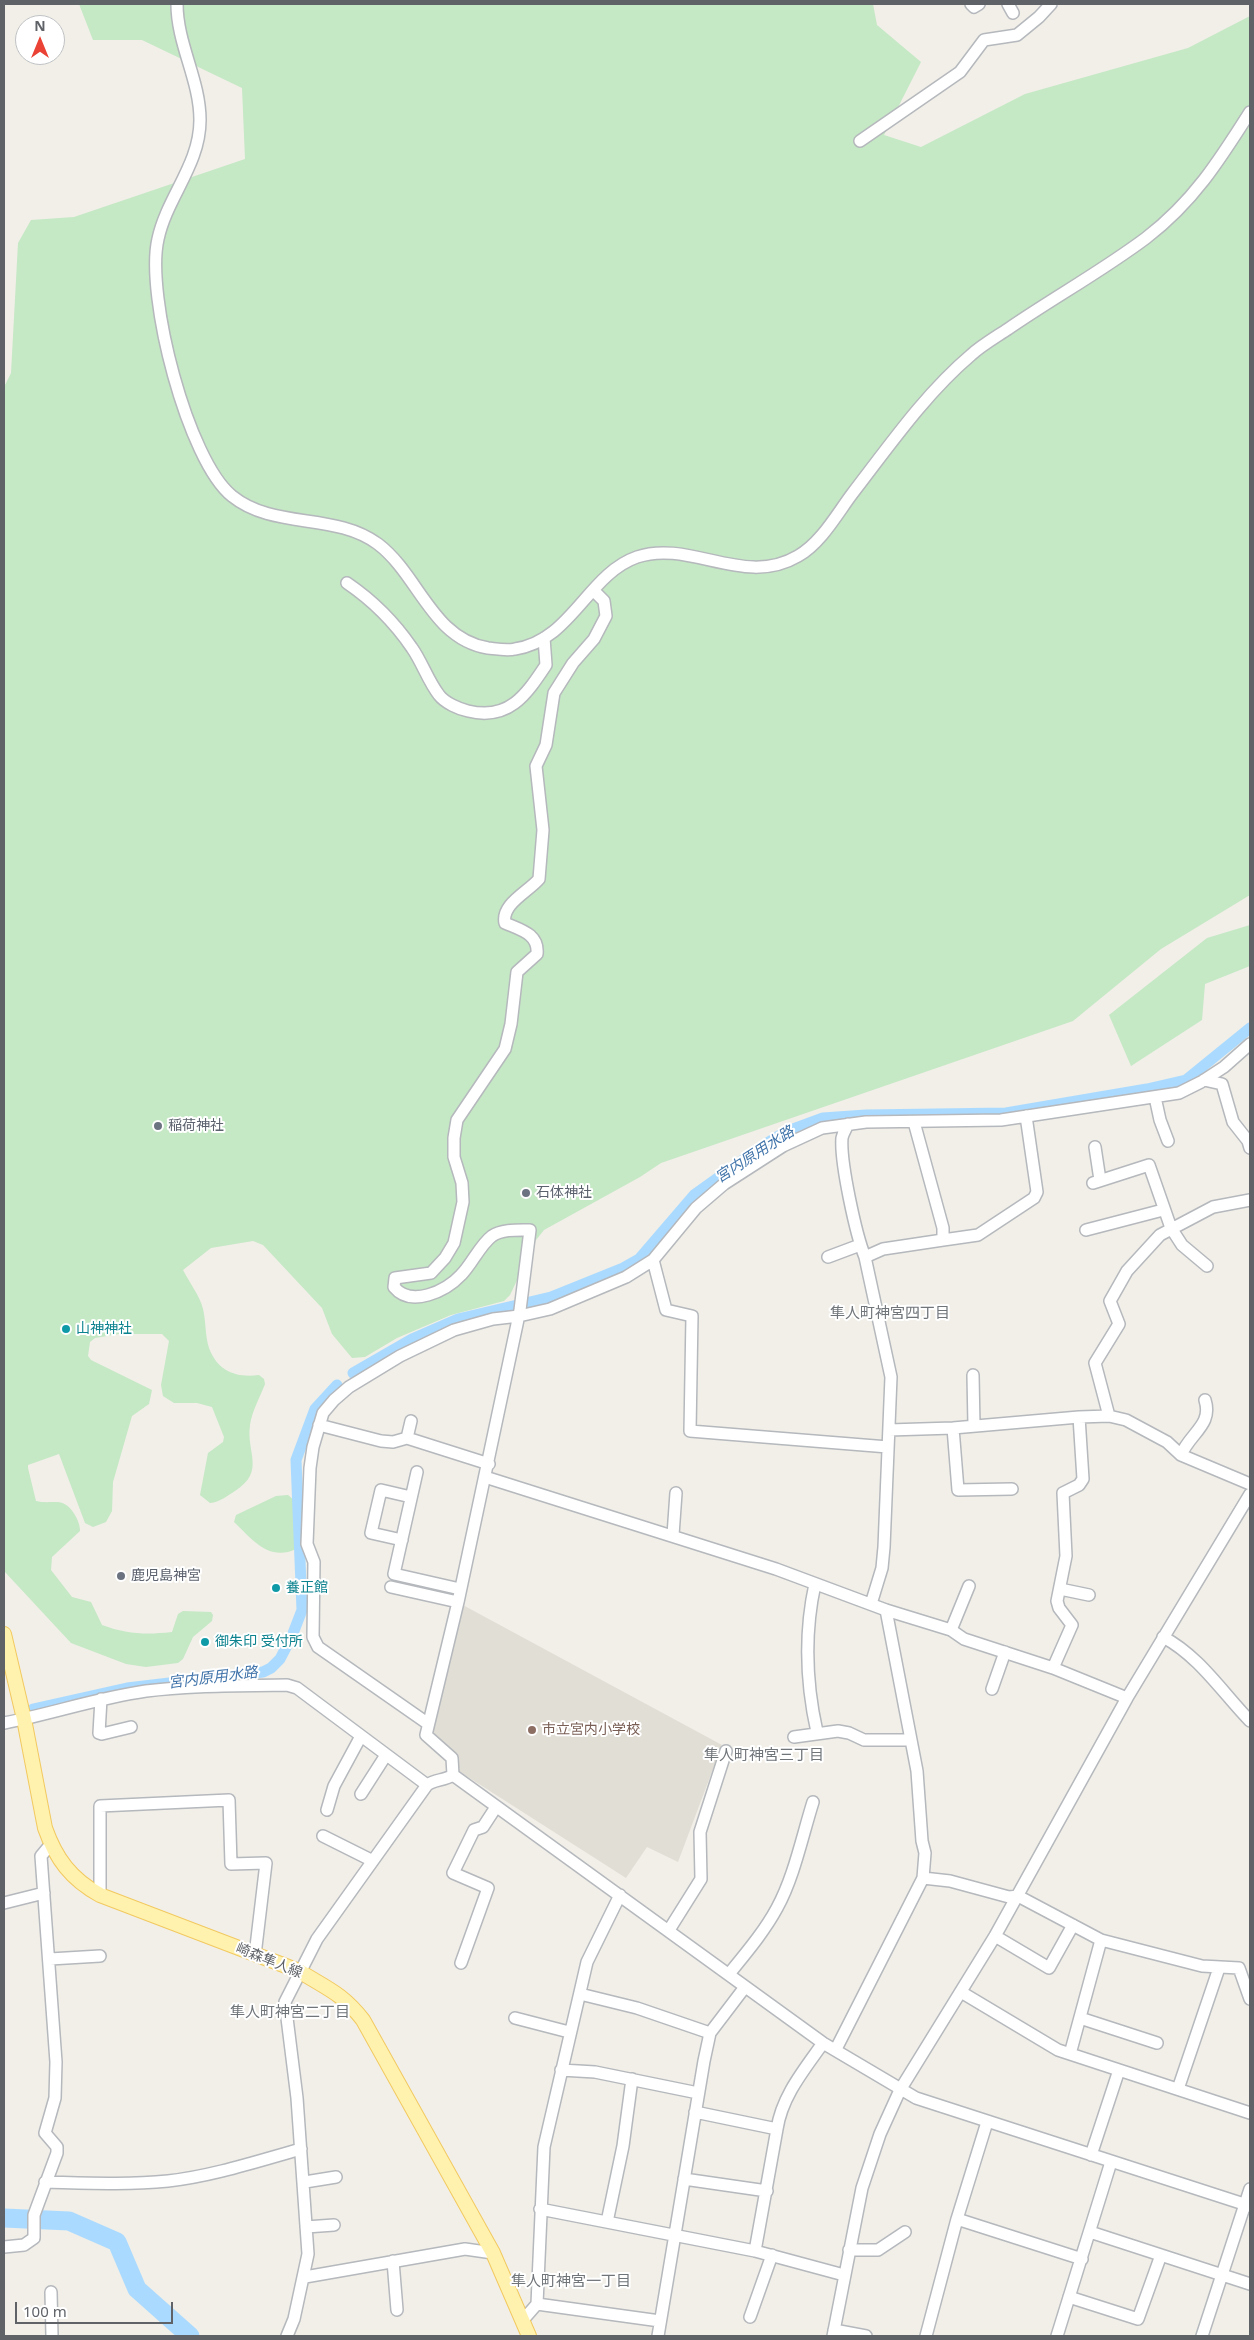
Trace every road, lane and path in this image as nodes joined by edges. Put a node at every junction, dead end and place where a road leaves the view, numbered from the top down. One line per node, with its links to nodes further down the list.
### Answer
1 (177, 4): 9 (street)
2 (971, 4): 3 (street)
3 (979, 4)
4 (1051, 4): 6 (street)
5 (1250, 112): 8 (street)
6 (860, 141)
7 (348, 583): 9 (street)
8 (594, 591): 9 (street); 29 (street)
9 (544, 638)
10 (1250, 1044): 11 (street)
11 (1204, 1080): 12 (street); 18 (street)
12 (1155, 1097): 13 (street); 16 (street)
13 (1026, 1116): 14 (street); 23 (street)
14 (914, 1122): 15 (street); 23 (street)
15 (848, 1124): 24 (street); 27 (street)
16 (1168, 1141)
17 (1095, 1147): 20 (street)
18 (1250, 1148)
19 (1250, 1200): 21 (street)
20 (1163, 1210): 21 (street); 22 (street)
21 (1171, 1228): 28 (street); 32 (street)
22 (1086, 1230)
23 (943, 1240): 26 (street)
24 (860, 1245): 25 (street); 26 (street)
25 (828, 1258)
26 (865, 1258): 38 (street)
27 (653, 1260): 29 (street); 40 (street)
28 (1207, 1266)
29 (520, 1313): 35 (street); 42 (street)
30 (973, 1375): 36 (street)
31 (1205, 1400): 41 (street)
32 (1109, 1416): 33 (street); 41 (street)
33 (1080, 1417): 36 (street); 56 (street)
34 (411, 1421): 39 (street)
35 (319, 1425): 39 (street); 72 (street)
36 (974, 1426): 37 (street)
37 (953, 1428): 38 (street); 46 (street)
38 (889, 1430): 40 (street)
39 (407, 1438): 42 (street)
40 (888, 1447): 59 (street)
41 (1181, 1455): 45 (street)
42 (489, 1464): 44 (street)
43 (417, 1472): 49 (street)
44 (485, 1477): 50 (street); 55 (street)
45 (1250, 1484)
46 (1012, 1489)
47 (676, 1492): 50 (street)
48 (1250, 1494): 63 (street)
49 (411, 1497): 51 (street); 51 (street)
50 (673, 1535): 52 (street)
51 (402, 1540): 55 (street)
52 (815, 1584): 59 (street); 74 (street)
53 (969, 1586): 61 (street)
54 (391, 1587): 58 (street)
55 (460, 1589): 58 (street)
56 (1060, 1589): 57 (street); 65 (street)
57 (1089, 1595)
58 (458, 1602): 72 (street)
59 (871, 1604): 60 (street)
60 (886, 1610): 61 (street); 77 (street)
61 (951, 1630): 64 (street)
62 (4, 1634): 69 (main road, 崎森隼人線)
63 (1163, 1637): 67 (street); 70 (street)
64 (1005, 1652): 65 (street); 66 (street)
65 (1053, 1668): 67 (street)
66 (992, 1689)
67 (1127, 1698): 93 (street)
68 (101, 1699): 69 (street); 73 (street); 75 (street)
69 (24, 1719): 71 (street); 87 (main road, 崎森隼人線)
70 (1250, 1721)
71 (4, 1723)
72 (427, 1723): 80 (street)
73 (131, 1727)
74 (817, 1732): 76 (street); 77 (street)
75 (361, 1736): 79 (street); 85 (street)
76 (794, 1737)
77 (911, 1740): 89 (street)
78 (726, 1752): 96 (street)
79 (386, 1755): 81 (street); 82 (street)
80 (453, 1775): 81 (street); 84 (street)
81 (426, 1785): 88 (street)
82 (361, 1794)
83 (813, 1802): 106 (street)
84 (496, 1807): 92 (street); 102 (street)
85 (328, 1810)
86 (323, 1836): 88 (street)
87 (51, 1844): 90 (street); 91 (main road, 崎森隼人線)
88 (371, 1860): 105 (street)
89 (923, 1878): 93 (street); 117 (street)
90 (44, 1893): 94 (street); 101 (street)
91 (100, 1895): 99 (main road, 崎森隼人線); 99 (street)
92 (620, 1895): 96 (street); 109 (street)
93 (1018, 1896): 95 (street); 97 (street)
94 (4, 1903)
95 (1073, 1925): 97 (street); 98 (street)
96 (669, 1930): 106 (street)
97 (995, 1936): 108 (street)
98 (1100, 1940): 104 (street); 112 (street)
99 (255, 1955): 105 (main road, 崎森隼人線)
100 (100, 1956): 101 (street)
101 (50, 1959): 134 (street)
102 (461, 1963)
103 (1245, 1967): 104 (street); 110 (street)
104 (1220, 1968): 122 (street)
105 (299, 1971): 129 (street); 150 (main road, 崎森隼人線)
106 (729, 1974): 107 (street)
107 (745, 1987): 114 (street); 115 (street)
108 (960, 1992): 118 (street); 123 (street)
109 (580, 1994): 113 (street); 114 (street)
110 (1250, 1998)
111 (515, 2018): 113 (street)
112 (1080, 2018): 116 (street); 118 (street)
113 (569, 2032): 119 (street)
114 (710, 2033): 124 (street)
115 (822, 2043): 117 (street); 128 (street)
116 (1157, 2043)
117 (836, 2049): 123 (street)
118 (1070, 2054): 120 (street)
119 (561, 2070): 121 (street); 139 (street)
120 (1119, 2070): 122 (street); 130 (street)
121 (632, 2080): 124 (street); 141 (street)
122 (1178, 2089): 126 (street)
123 (900, 2090): 127 (street); 148 (street)
124 (698, 2093): 125 (street)
125 (695, 2112): 128 (street); 133 (street)
126 (1250, 2113)
127 (987, 2122): 130 (street); 140 (street)
128 (777, 2129): 137 (street)
129 (302, 2149): 134 (street); 135 (street)
130 (1091, 2155): 131 (street)
131 (1111, 2162): 138 (street); 145 (street)
132 (336, 2177): 135 (street)
133 (684, 2179): 137 (street); 146 (street)
134 (45, 2182): 147 (street)
135 (305, 2182): 143 (street)
136 (1250, 2189): 138 (street)
137 (767, 2191): 149 (street)
138 (1248, 2205): 156 (street)
139 (540, 2209): 141 (street); 161 (street)
140 (957, 2219): 153 (street); 172 (street)
141 (607, 2222): 146 (street)
142 (334, 2225): 143 (street)
143 (306, 2227): 157 (street)
144 (905, 2232): 148 (street)
145 (1090, 2232): 151 (street); 153 (street)
146 (674, 2234): 149 (street); 165 (street)
147 (4, 2247)
148 (849, 2250): 155 (street)
149 (755, 2251): 152 (street)
150 (493, 2253): 154 (street); 164 (main road, 崎森隼人線)
151 (1161, 2255): 156 (street); 160 (street)
152 (772, 2256): 155 (street); 163 (street)
153 (1082, 2259): 160 (street)
154 (393, 2261): 157 (street); 162 (street)
155 (844, 2274): 166 (street)
156 (1222, 2276): 158 (street); 174 (street)
157 (305, 2277): 168 (street)
158 (1250, 2284)
159 (51, 2292): 167 (street)
160 (1070, 2297): 173 (street)
161 (537, 2304): 164 (street); 165 (street)
162 (397, 2310)
163 (750, 2317)
164 (523, 2320): 169 (main road, 崎森隼人線)
165 (660, 2321): 170 (street)
166 (833, 2333): 171 (street)
167 (52, 2336)
168 (287, 2336)
169 (529, 2336)
170 (658, 2336)
171 (866, 2336)
172 (926, 2336)
173 (1057, 2336)
174 (1202, 2336)

